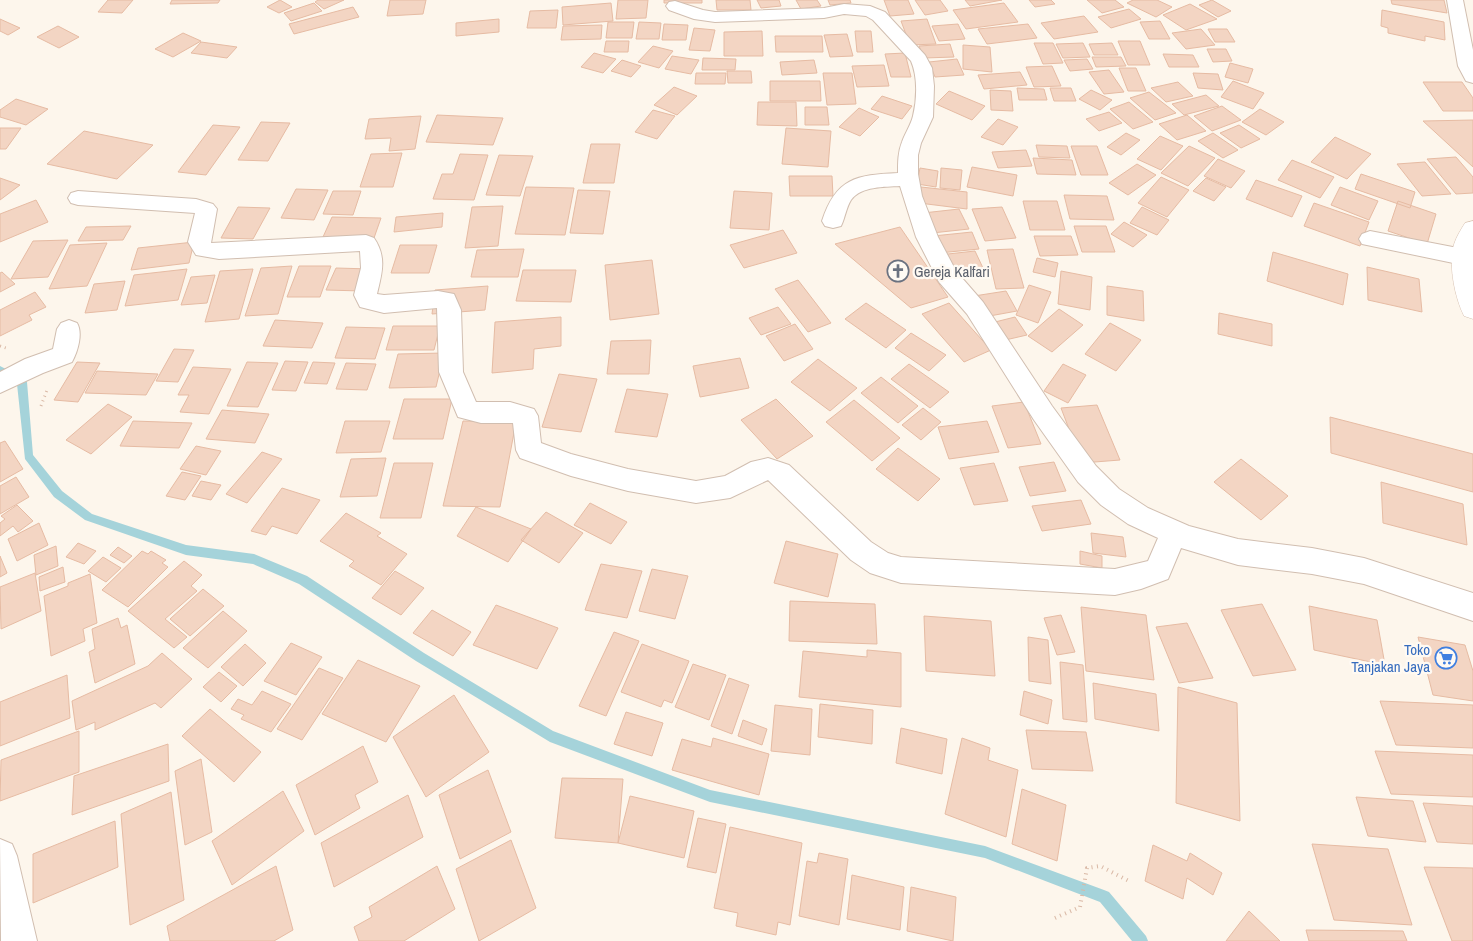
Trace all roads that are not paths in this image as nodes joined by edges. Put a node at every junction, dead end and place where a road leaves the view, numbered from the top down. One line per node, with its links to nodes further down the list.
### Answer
1 (1455, 0): 4 (street)
2 (863, 5): 3 (street); 5 (street)
3 (675, 6)
4 (1473, 77)
5 (909, 179): 7 (street); 14 (street)
6 (78, 198): 14 (street)
7 (833, 221)
8 (1473, 229): 10 (street)
9 (1370, 239): 10 (street)
10 (1463, 257): 11 (street)
11 (1473, 310)
12 (69, 329): 13 (street)
13 (0, 383)
14 (1174, 532): 15 (street)
15 (1473, 607)
16 (0, 856): 17 (street)
17 (19, 941)

